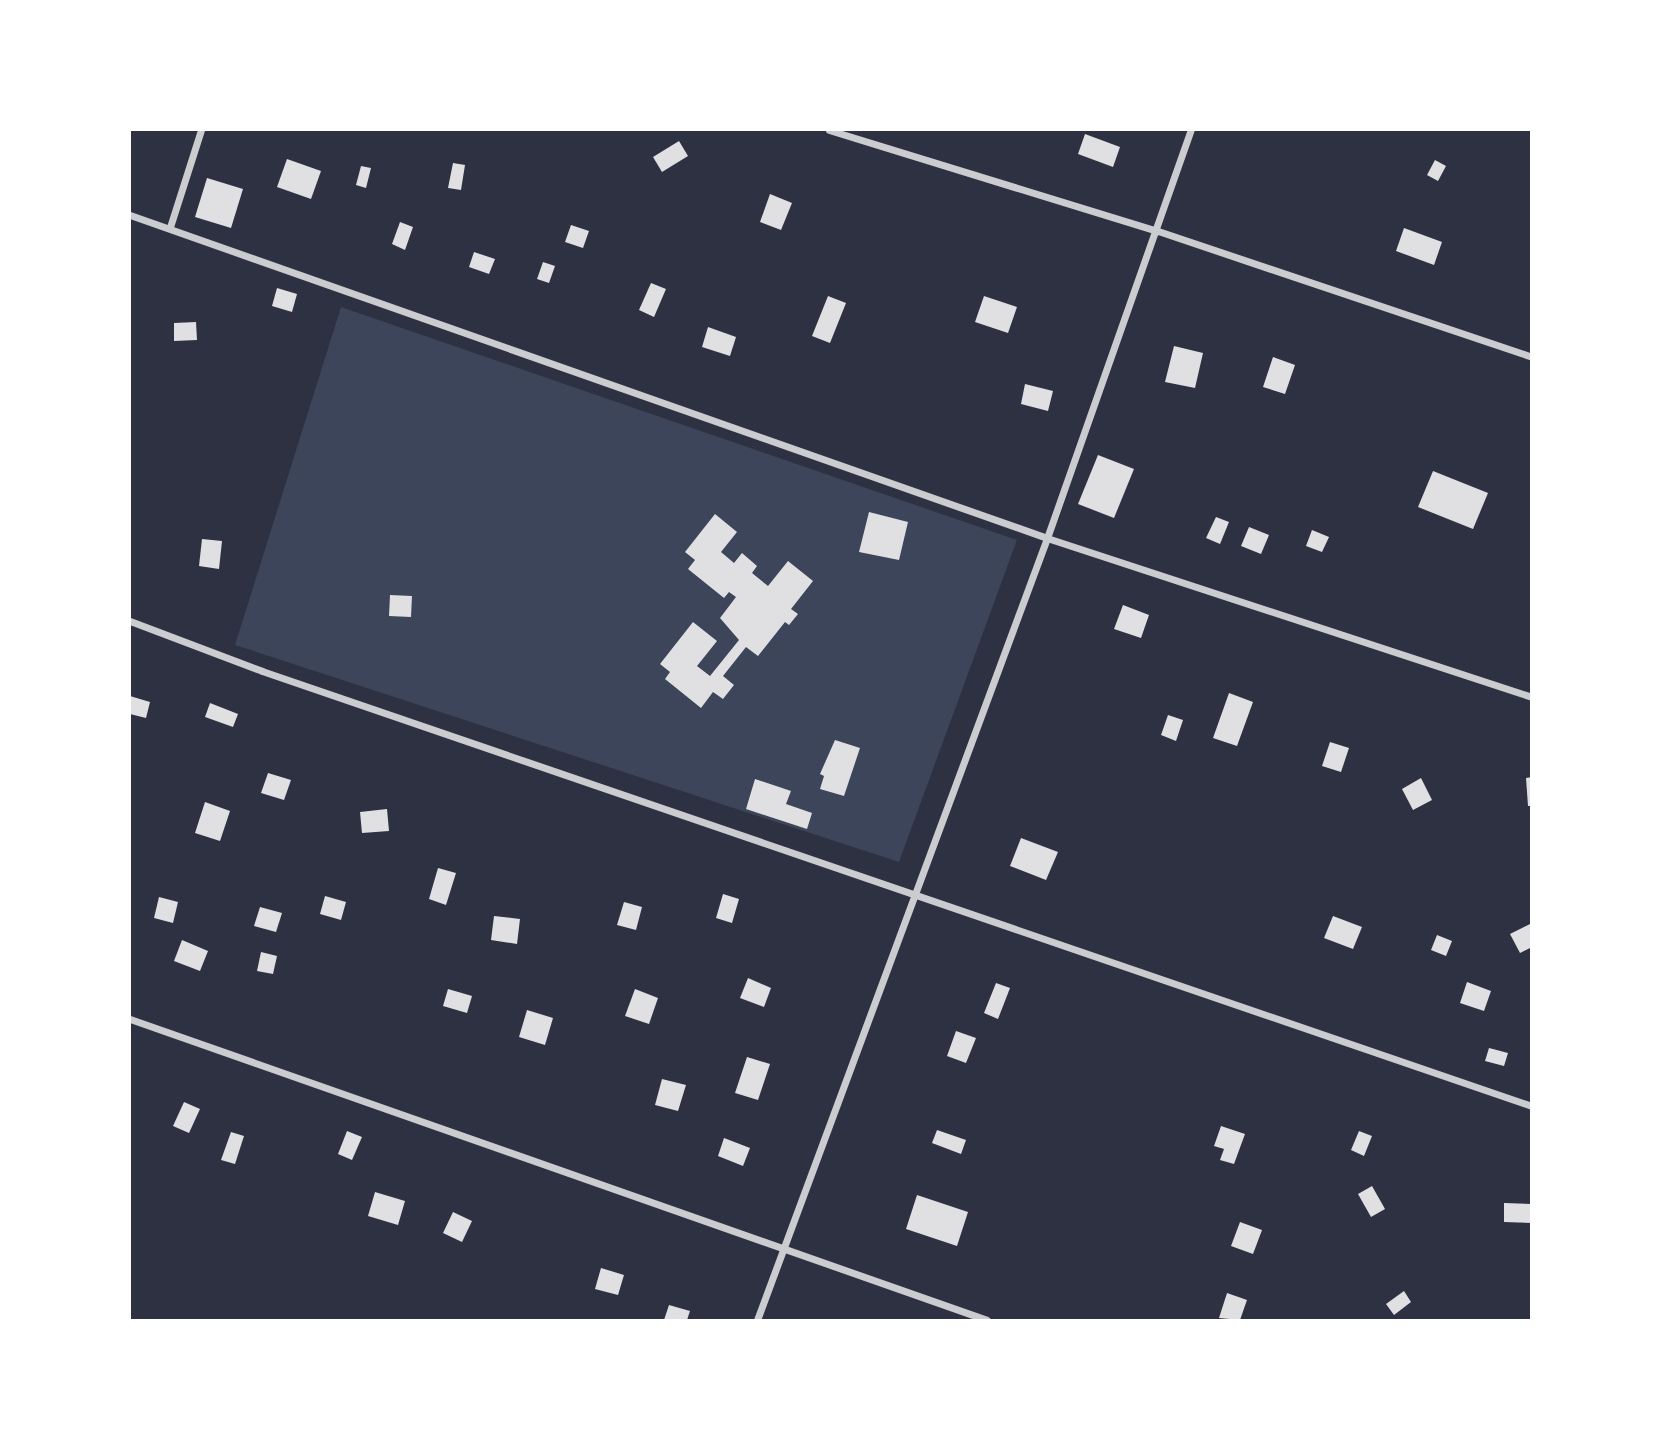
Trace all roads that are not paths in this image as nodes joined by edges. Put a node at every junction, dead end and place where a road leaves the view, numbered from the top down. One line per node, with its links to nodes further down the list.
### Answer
1 (201, 130): 5 (street)
2 (829, 130): 6 (street)
3 (1191, 130): 6 (street)
4 (130, 215): 5 (street)
5 (170, 227): 8 (street)
6 (1158, 231): 7 (street); 8 (street)
7 (1531, 357)
8 (1047, 538): 10 (street); 11 (street)
9 (130, 621): 11 (street)
10 (1531, 697)
11 (914, 892): 13 (street); 14 (street)
12 (130, 1018): 14 (street)
13 (1531, 1106)
14 (782, 1245): 15 (street); 16 (street)
15 (757, 1321)
16 (987, 1321)

